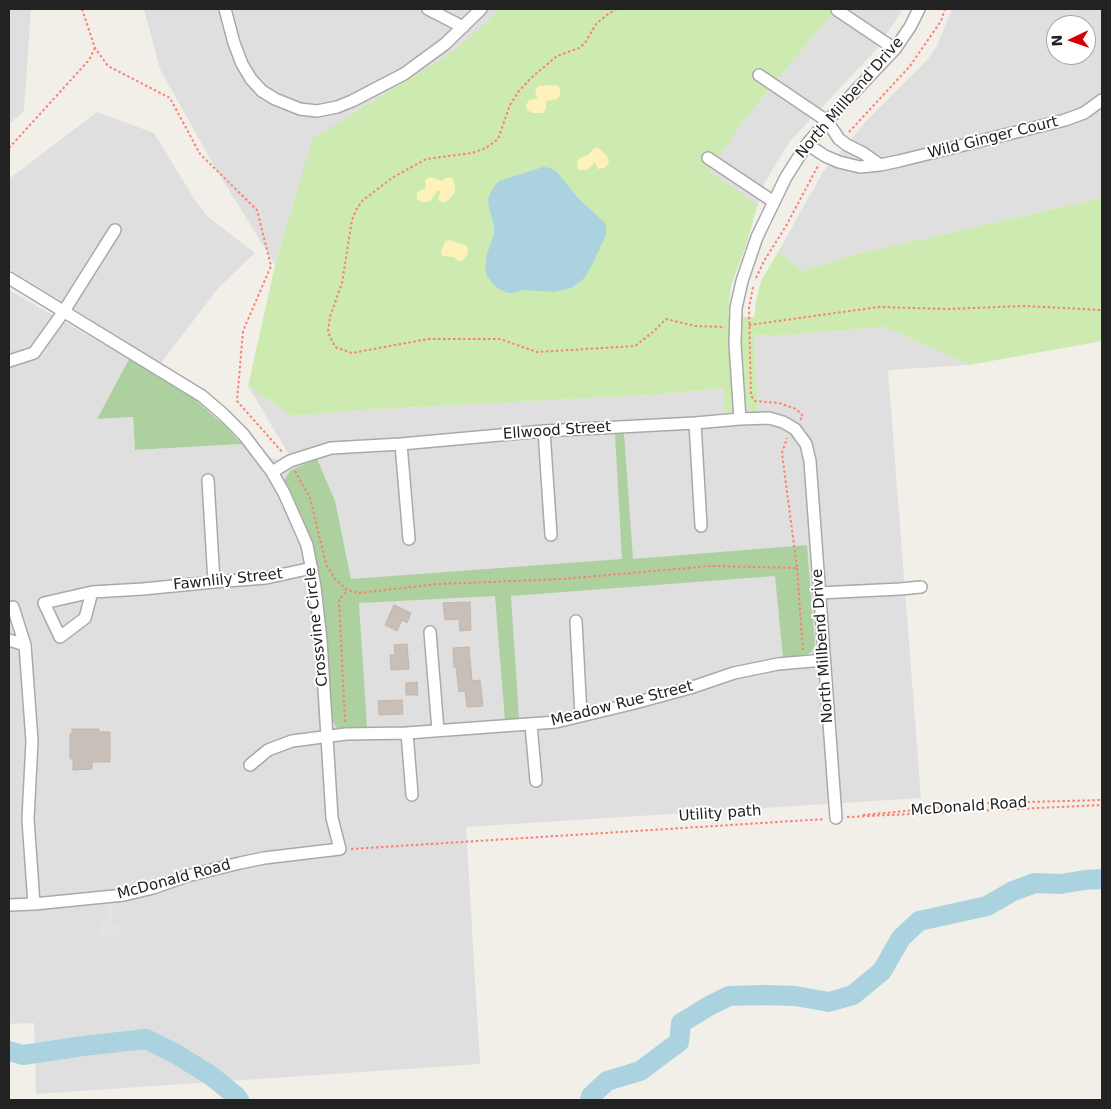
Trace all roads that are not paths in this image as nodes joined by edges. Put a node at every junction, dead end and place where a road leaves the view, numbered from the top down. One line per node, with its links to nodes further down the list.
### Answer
1 (225, 9): 6 (street)
2 (428, 9): 6 (street)
3 (481, 9): 6 (street)
4 (919, 9): 7 (street, North Millbend Drive)
5 (837, 10): 7 (street)
6 (462, 27)
7 (895, 49): 10 (street, North Millbend Drive)
8 (759, 75): 10 (street)
9 (1102, 100): 13 (street, Wild Ginger Court)
10 (826, 122): 11 (street, North Millbend Drive); 13 (street)
11 (807, 144): 13 (street, Wild Ginger Court); 14 (street, North Millbend Drive)
12 (708, 158): 14 (street)
13 (880, 165)
14 (774, 202): 19 (street, North Millbend Drive)
15 (115, 230): 17 (street)
16 (9, 278): 17 (street, Crossvine Circle)
17 (64, 311): 18 (street); 23 (street, Crossvine Circle)
18 (9, 360)
19 (740, 419): 20 (street, Ellwood Street); 24 (street, Ellwood Street)
20 (695, 424): 21 (street, Ellwood Street); 26 (street)
21 (544, 431): 22 (street, Ellwood Street); 27 (street)
22 (401, 444): 23 (street, Ellwood Street); 28 (street)
23 (272, 472): 29 (street, Crossvine Circle)
24 (811, 475): 33 (street, North Millbend Drive)
25 (208, 480): 30 (street)
26 (700, 526)
27 (551, 535)
28 (409, 539)
29 (312, 568): 30 (street, Fawnlily Street); 44 (street, Crossvine Circle)
30 (214, 582): 32 (street, Fawnlily Street)
31 (921, 587): 33 (street)
32 (92, 592): 32 (street, Fawnlily Street)
33 (819, 592): 39 (street, North Millbend Drive)
34 (9, 608): 38 (street)
35 (576, 621): 40 (street)
36 (430, 632): 42 (street)
37 (9, 640): 38 (street)
38 (25, 645): 50 (street)
39 (824, 660): 40 (street, Meadow Rue Street); 48 (street, North Millbend Drive)
40 (581, 716): 41 (street, Meadow Rue Street)
41 (531, 724): 42 (street, Meadow Rue Street); 46 (street)
42 (438, 730): 43 (street, Meadow Rue Street)
43 (406, 733): 44 (street, Meadow Rue Street); 47 (street)
44 (327, 736): 45 (street, Meadow Rue Street); 49 (street, Crossvine Circle)
45 (250, 765)
46 (536, 781)
47 (412, 795)
48 (836, 818)
49 (340, 849): 50 (street, McDonald Road)
50 (34, 904): 51 (street, McDonald Road)
51 (9, 905)

